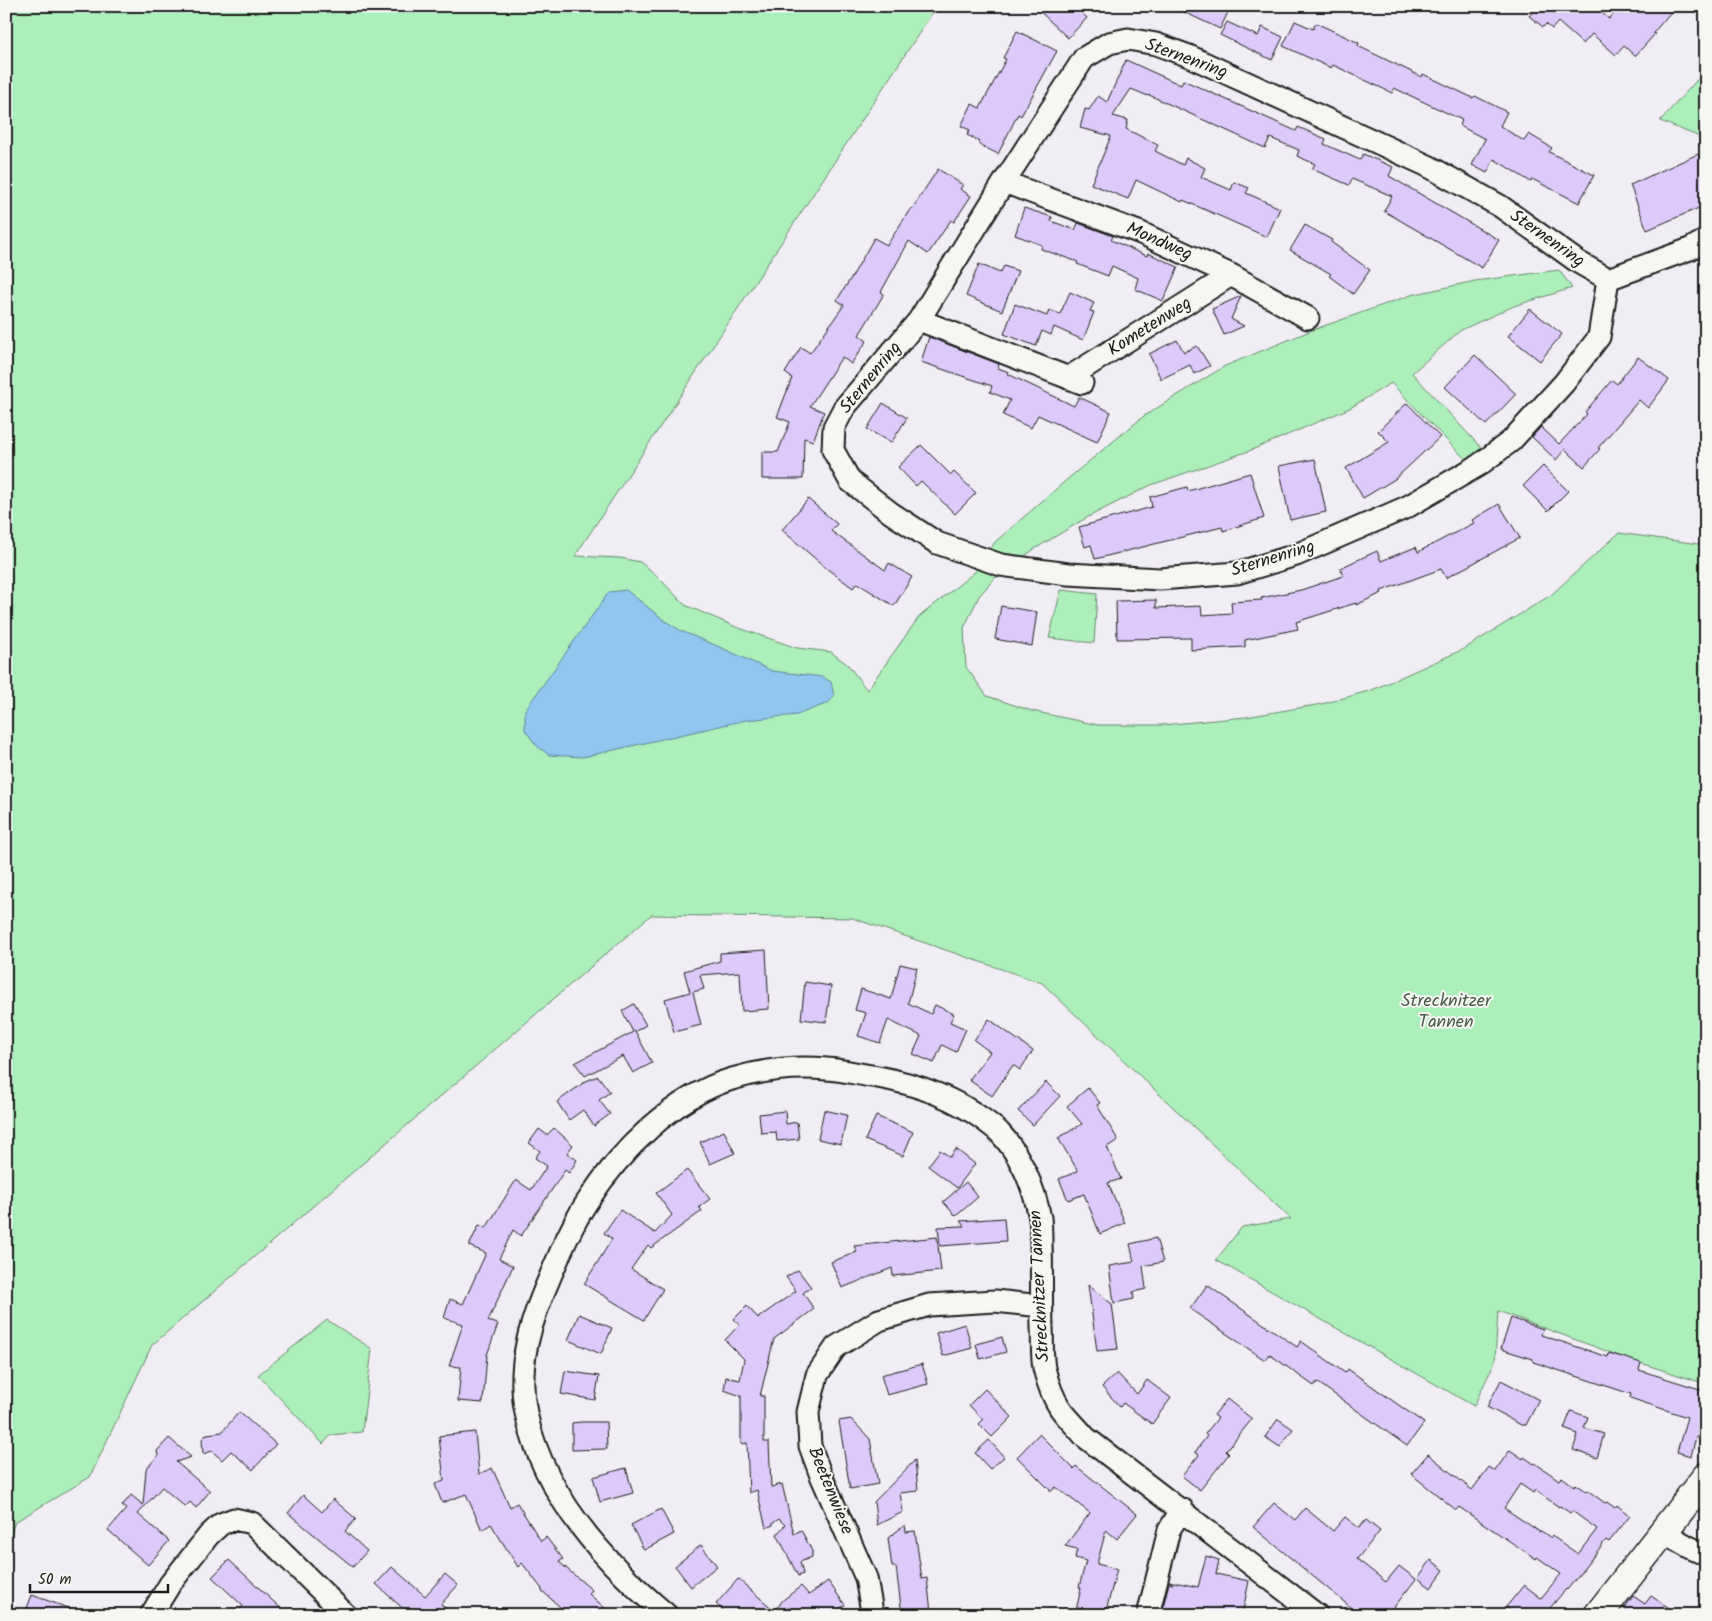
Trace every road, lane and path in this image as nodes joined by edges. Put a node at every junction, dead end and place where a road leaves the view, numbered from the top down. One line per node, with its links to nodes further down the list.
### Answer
1 (1004, 182): 3 (street, Mondweg); 4 (street, Sternenring); 6 (street, Sternenring)
2 (1706, 240): 4 (street)
3 (1231, 275): 5 (street, Mondweg); 6 (street, Kometenweg)
4 (1608, 279): 6 (street, Sternenring)
5 (1308, 318)
6 (919, 320)
7 (1041, 1306): 9 (street, Strecknitzer Tannen); 14 (street, Strecknitzer Tannen); 15 (street, Beetenwiese)
8 (1706, 1476): 10 (main road)
9 (1182, 1509): 16 (street); 17 (street, Strecknitzer Tannen)
10 (1663, 1532): 11 (street); 18 (main road)
11 (1706, 1555)
12 (151, 1615): 13 (street)
13 (346, 1615)
14 (667, 1615)
15 (871, 1615)
16 (1148, 1615)
17 (1317, 1615)
18 (1598, 1615)

